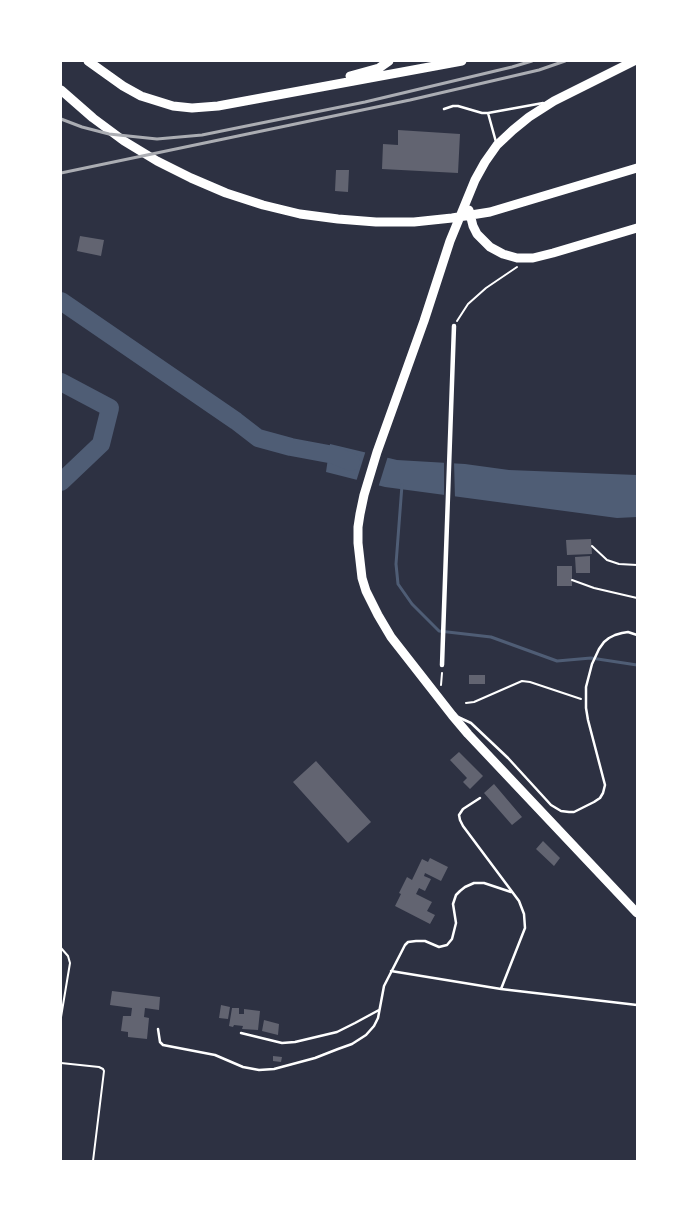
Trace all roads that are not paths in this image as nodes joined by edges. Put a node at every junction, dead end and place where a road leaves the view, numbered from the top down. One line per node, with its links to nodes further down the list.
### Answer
1 (88, 61): 6 (main road)
2 (389, 61): 6 (main road)
3 (462, 61): 6 (main road)
4 (634, 61): 7 (main road)
5 (61, 90): 11 (main road)
6 (277, 94)
7 (554, 101): 9 (lane); 10 (main road)
8 (444, 109): 9 (lane)
9 (488, 113): 10 (lane)
10 (497, 146): 12 (main road)
11 (637, 168)
12 (468, 197): 13 (main road); 17 (main road)
13 (637, 228)
14 (454, 326): 16 (street)
15 (637, 635): 17 (lane)
16 (442, 665)
17 (452, 715): 20 (main road)
18 (480, 798): 19 (lane)
19 (511, 892): 21 (lane); 22 (lane)
20 (637, 913)
21 (391, 971): 22 (lane); 24 (lane)
22 (501, 989): 23 (lane)
23 (637, 1005)
24 (379, 1010): 25 (lane); 26 (lane)
25 (158, 1029)
26 (241, 1033)

